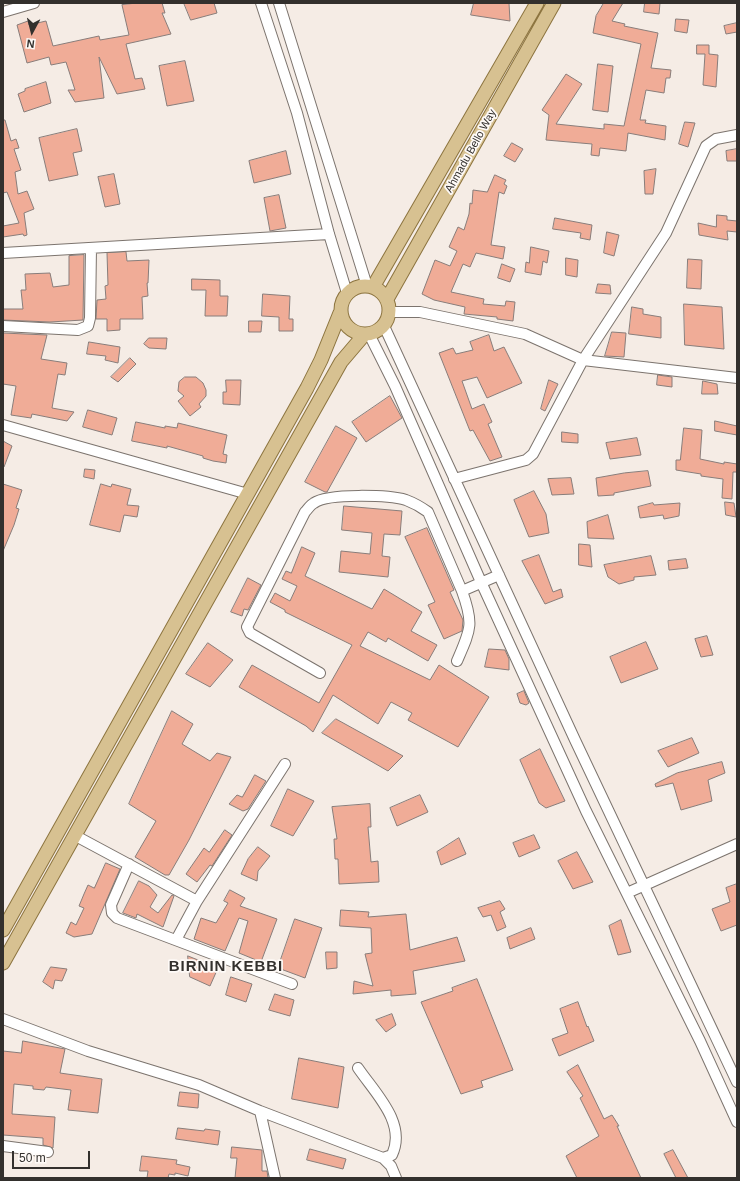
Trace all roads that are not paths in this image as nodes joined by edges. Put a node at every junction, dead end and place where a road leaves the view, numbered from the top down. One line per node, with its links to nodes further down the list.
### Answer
1 (34, 3): 6 (street)
2 (261, 3): 8 (street)
3 (279, 3): 7 (street)
4 (537, 3): 13 (main road)
5 (554, 3): 15 (main road, Ahmadu Bello Way)
6 (3, 12)
7 (305, 82): 8 (street); 13 (street)
8 (289, 88): 10 (street)
9 (737, 136): 20 (street)
10 (329, 234): 11 (street); 14 (street)
11 (91, 248): 12 (street); 17 (street)
12 (3, 252)
13 (370, 286): 14 (main road); 15 (main road)
14 (347, 293): 16 (main road)
15 (388, 305): 18 (main road); 20 (street)
16 (340, 313): 19 (main road); 24 (main road)
17 (3, 326)
18 (384, 326): 19 (main road); 23 (street)
19 (367, 334): 26 (street); 31 (main road)
20 (583, 360): 21 (street); 23 (street)
21 (737, 378)
22 (3, 425): 24 (street)
23 (454, 479): 25 (street)
24 (248, 494): 37 (main road)
25 (499, 575): 26 (street); 34 (street)
26 (481, 582): 27 (street); 35 (street)
27 (462, 591): 28 (street); 29 (street)
28 (458, 661)
29 (320, 673)
30 (286, 764): 36 (street)
31 (74, 834): 33 (street); 39 (main road)
32 (737, 844): 34 (street)
33 (128, 864): 36 (street); 38 (street)
34 (644, 886): 35 (street); 43 (street)
35 (627, 893): 45 (street)
36 (197, 901): 38 (street)
37 (3, 930)
38 (176, 940): 40 (street)
39 (3, 963)
40 (292, 984)
41 (3, 1019): 44 (street)
42 (358, 1068): 48 (street)
43 (737, 1082)
44 (260, 1111): 48 (street); 49 (street)
45 (737, 1122)
46 (3, 1146): 47 (street)
47 (48, 1152)
48 (383, 1158): 50 (street)
49 (275, 1178)
50 (396, 1178)

